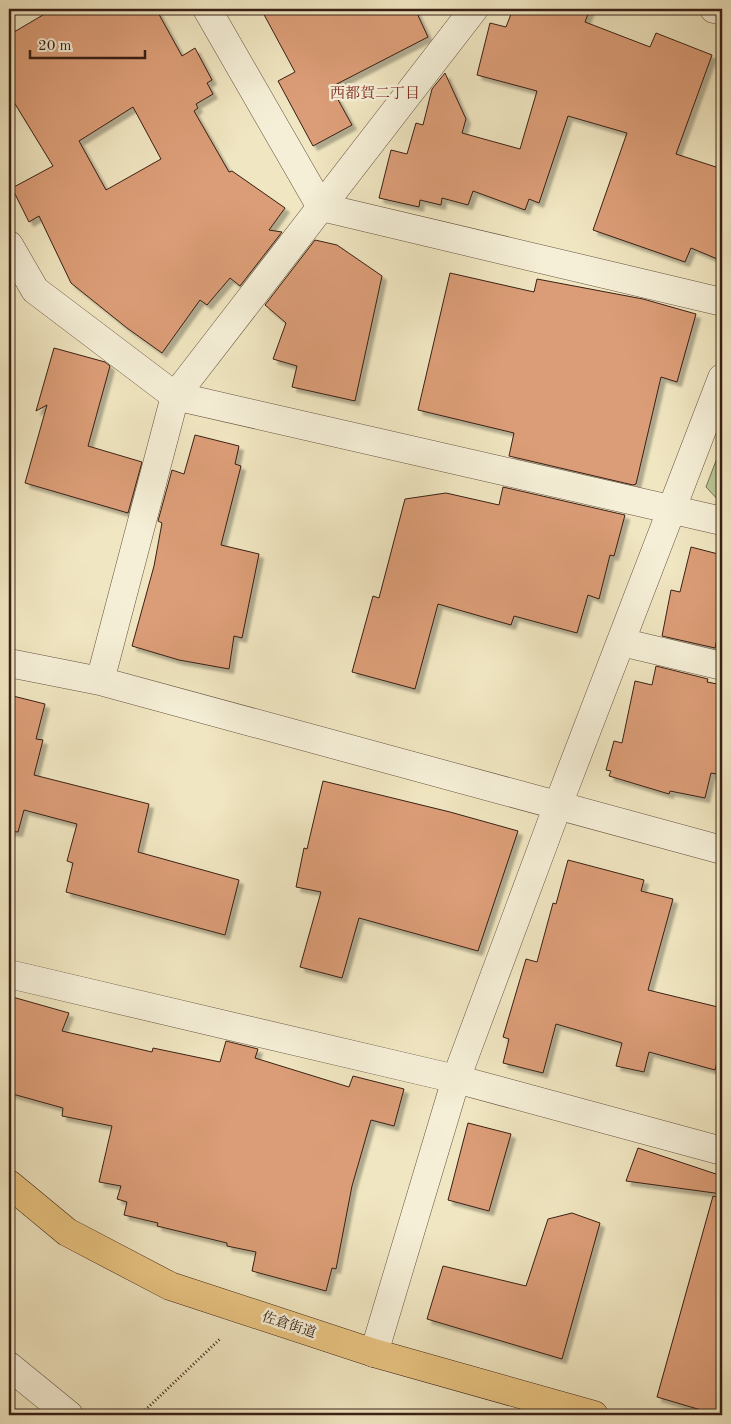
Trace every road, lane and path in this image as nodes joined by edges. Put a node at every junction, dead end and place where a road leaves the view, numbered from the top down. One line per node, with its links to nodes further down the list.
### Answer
1 (207, 9): 5 (street)
2 (474, 9): 5 (street)
3 (714, 9): 4 (street)
4 (722, 11)
5 (321, 207): 7 (street); 9 (street)
6 (9, 245): 9 (street)
7 (722, 302)
8 (722, 378): 10 (street)
9 (175, 396): 10 (street); 15 (street)
10 (672, 510): 11 (street); 12 (street)
11 (722, 521)
12 (621, 642): 14 (street); 16 (street)
13 (9, 663): 15 (street)
14 (722, 666)
15 (100, 681): 16 (street)
16 (558, 805): 17 (street); 19 (street)
17 (722, 850)
18 (9, 974): 19 (street)
19 (456, 1079): 20 (street); 23 (street)
20 (722, 1151)
21 (9, 1184): 22 (main road, 佐倉街道)
22 (249, 1312): 23 (main road, 佐倉街道); 26 (path)
23 (374, 1353): 27 (main road, 佐倉街道)
24 (9, 1366): 25 (street)
25 (69, 1415)
26 (140, 1415)
27 (594, 1415)

